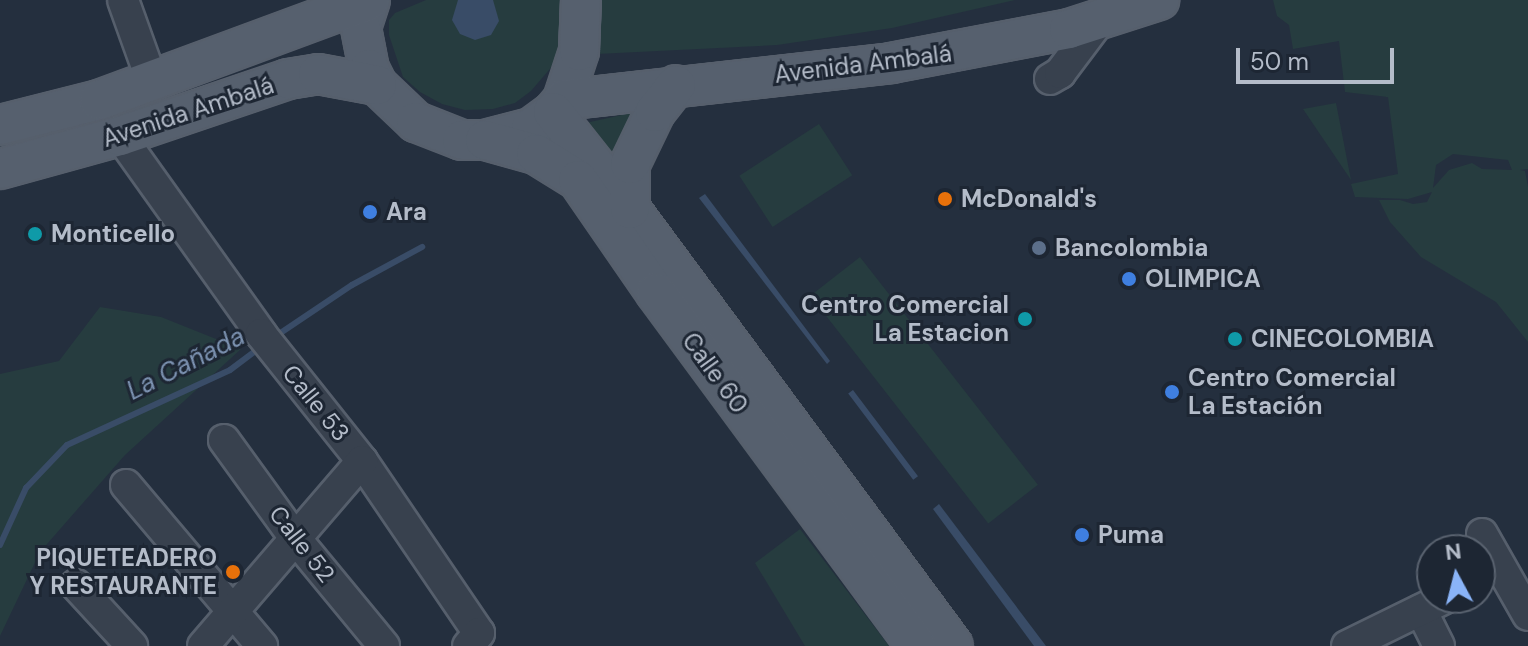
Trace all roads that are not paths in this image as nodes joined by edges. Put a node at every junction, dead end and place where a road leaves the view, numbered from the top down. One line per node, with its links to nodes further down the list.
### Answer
1 (123, 0): 7 (street)
2 (370, 0): 7 (main road, Avenida Ambalá); 8 (main road)
3 (581, 0): 10 (main road)
4 (1159, 0): 5 (main road, Avenida Ambalá)
5 (1099, 21): 6 (street); 9 (main road, Avenida Ambalá)
6 (1050, 79)
7 (152, 81): 11 (main road, Avenida Ambalá)
8 (377, 85): 12 (main road, Avenida Ambalá); 13 (main road, Calle 60)
9 (676, 85): 10 (main road, Avenida Ambalá); 15 (main road)
10 (558, 106): 13 (main road); 15 (main road, Calle 60)
11 (0, 125)
12 (120, 136): 14 (main road, Avenida Ambalá); 17 (street, Calle 53)
13 (485, 140): 31 (main road, Calle 60)
14 (0, 169)
15 (630, 209): 32 (main road, Calle 60)
16 (224, 440): 19 (street, Calle 52)
17 (362, 461): 19 (street); 26 (street, Calle 53)
18 (126, 485): 22 (street)
19 (295, 538): 22 (street); 30 (street, Calle 52)
20 (1496, 579): 25 (street)
21 (76, 585): 27 (street)
22 (234, 610): 28 (street); 29 (street)
23 (1416, 612): 33 (street)
24 (1434, 614): 34 (street)
25 (1528, 615)
26 (474, 640)
27 (132, 646)
28 (203, 646)
29 (262, 646)
30 (384, 646)
31 (916, 646)
32 (953, 646)
33 (1347, 646)
34 (1439, 646)

